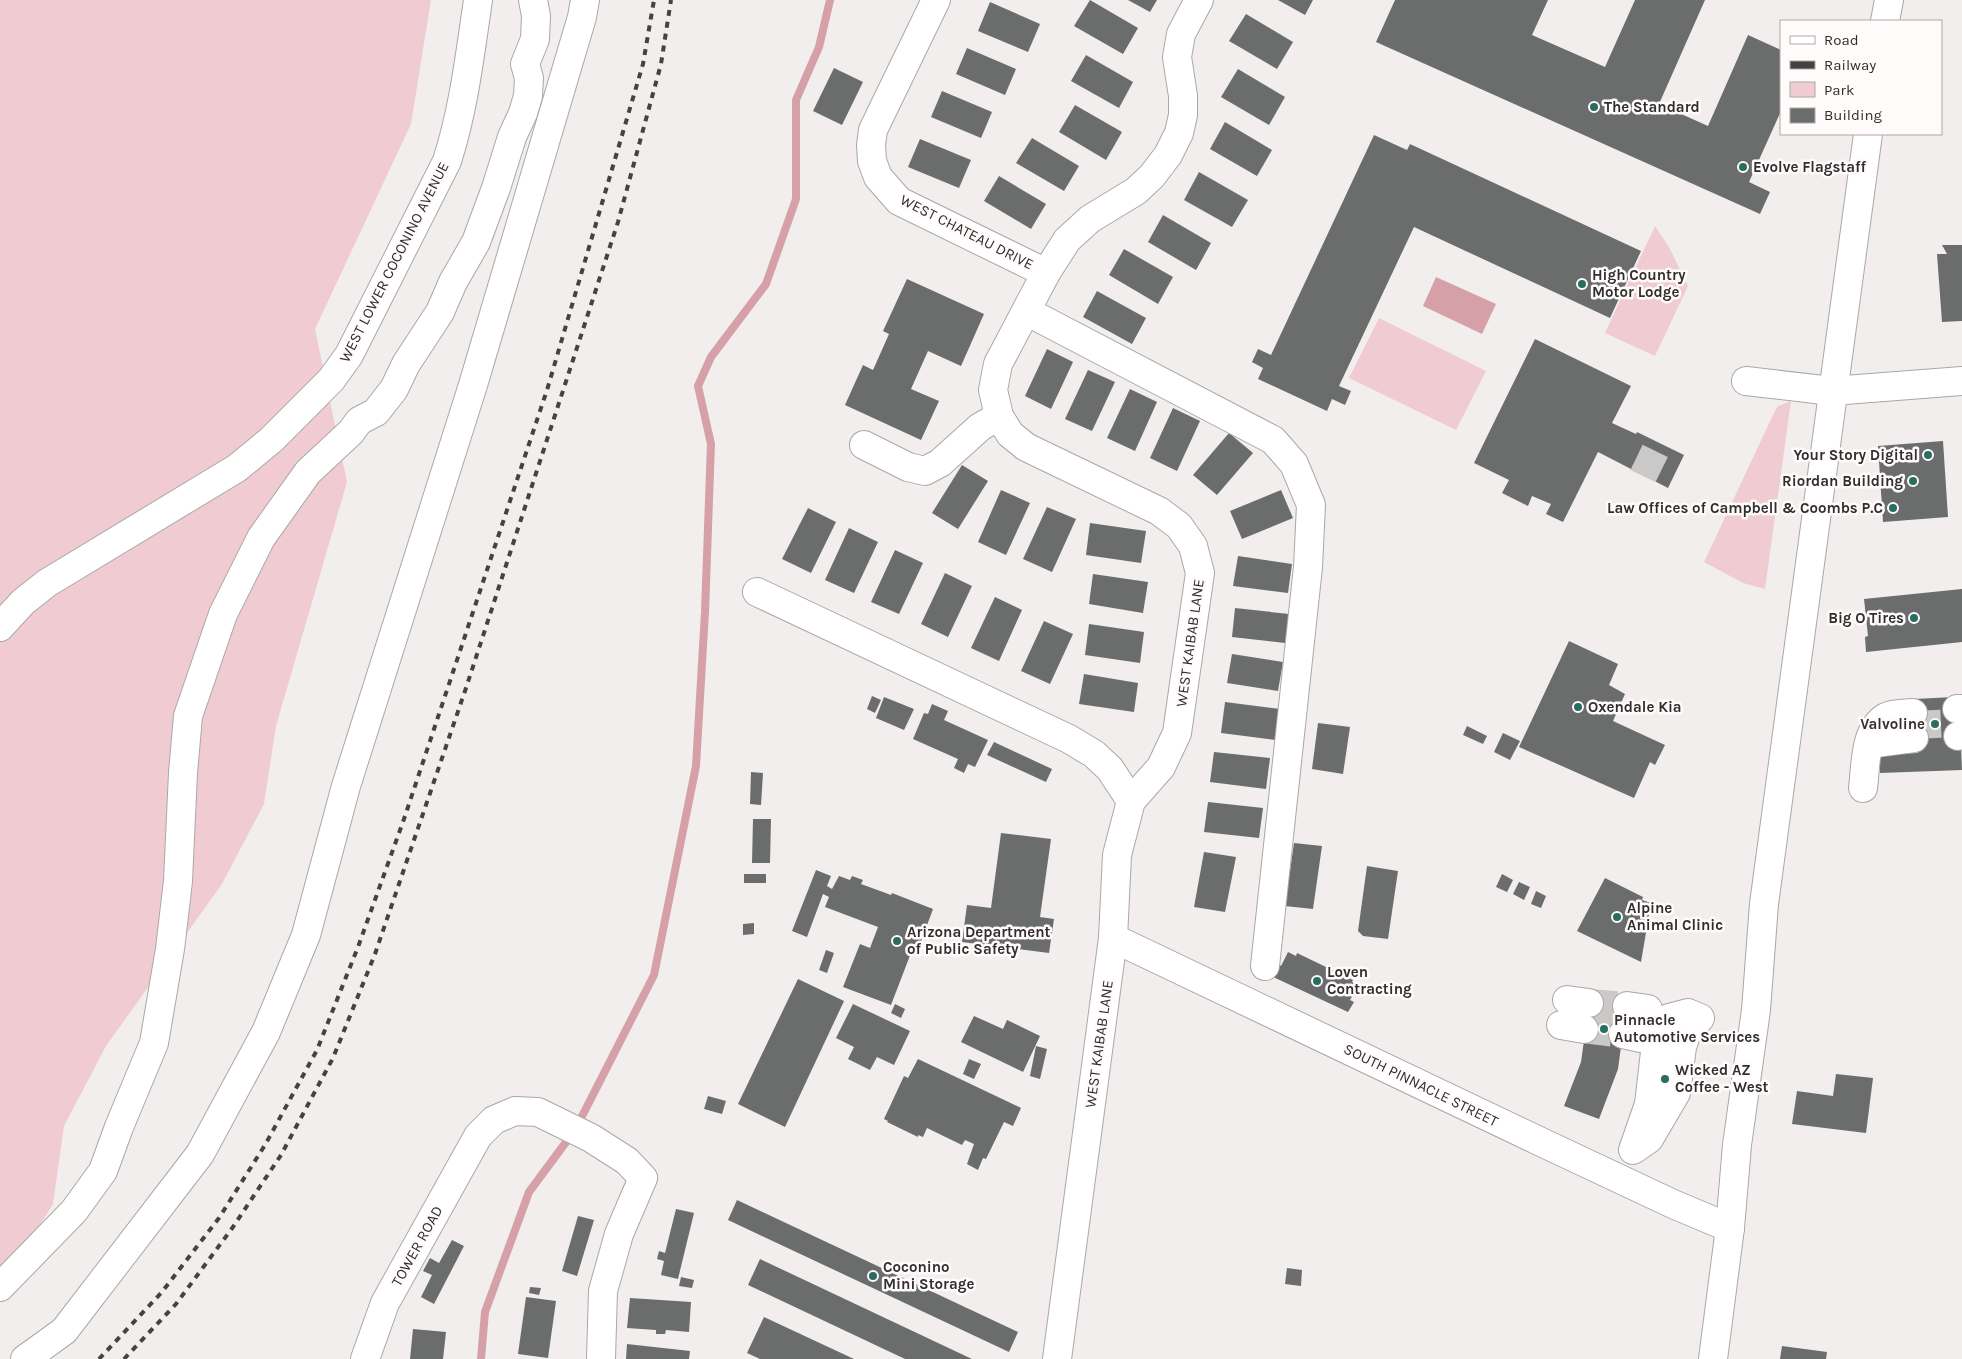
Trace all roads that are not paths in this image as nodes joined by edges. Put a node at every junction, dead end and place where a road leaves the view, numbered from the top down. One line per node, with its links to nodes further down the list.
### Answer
1 (478, 0): 15 (street, WEST LOWER COCONINO AVENUE)
2 (533, 0): 22 (street)
3 (584, 0): 23 (street)
4 (936, 0): 7 (street, WEST CHATEAU DRIVE)
5 (1199, 0): 7 (street, WEST KAIBAB LANE)
6 (1868, 135): 11 (street)
7 (1046, 273): 8 (street, WEST KAIBAB LANE)
8 (1026, 311): 12 (street, WEST KAIBAB LANE); 20 (street)
9 (1746, 381): 11 (street)
10 (1962, 381): 11 (street)
11 (1832, 391): 21 (street)
12 (999, 416): 13 (street); 18 (street, WEST KAIBAB LANE)
13 (864, 445)
14 (757, 592): 18 (street)
15 (0, 626)
16 (1913, 725): 17 (street)
17 (1863, 788)
18 (1132, 801): 19 (street, WEST KAIBAB LANE)
19 (1113, 938): 21 (street, SOUTH PINNACLE STREET); 26 (street, WEST KAIBAB LANE)
20 (1264, 966)
21 (1730, 1228): 27 (street)
22 (0, 1287)
23 (26, 1359)
24 (365, 1359): 25 (street, TOWER ROAD)
25 (601, 1359)
26 (1057, 1359)
27 (1713, 1359)

